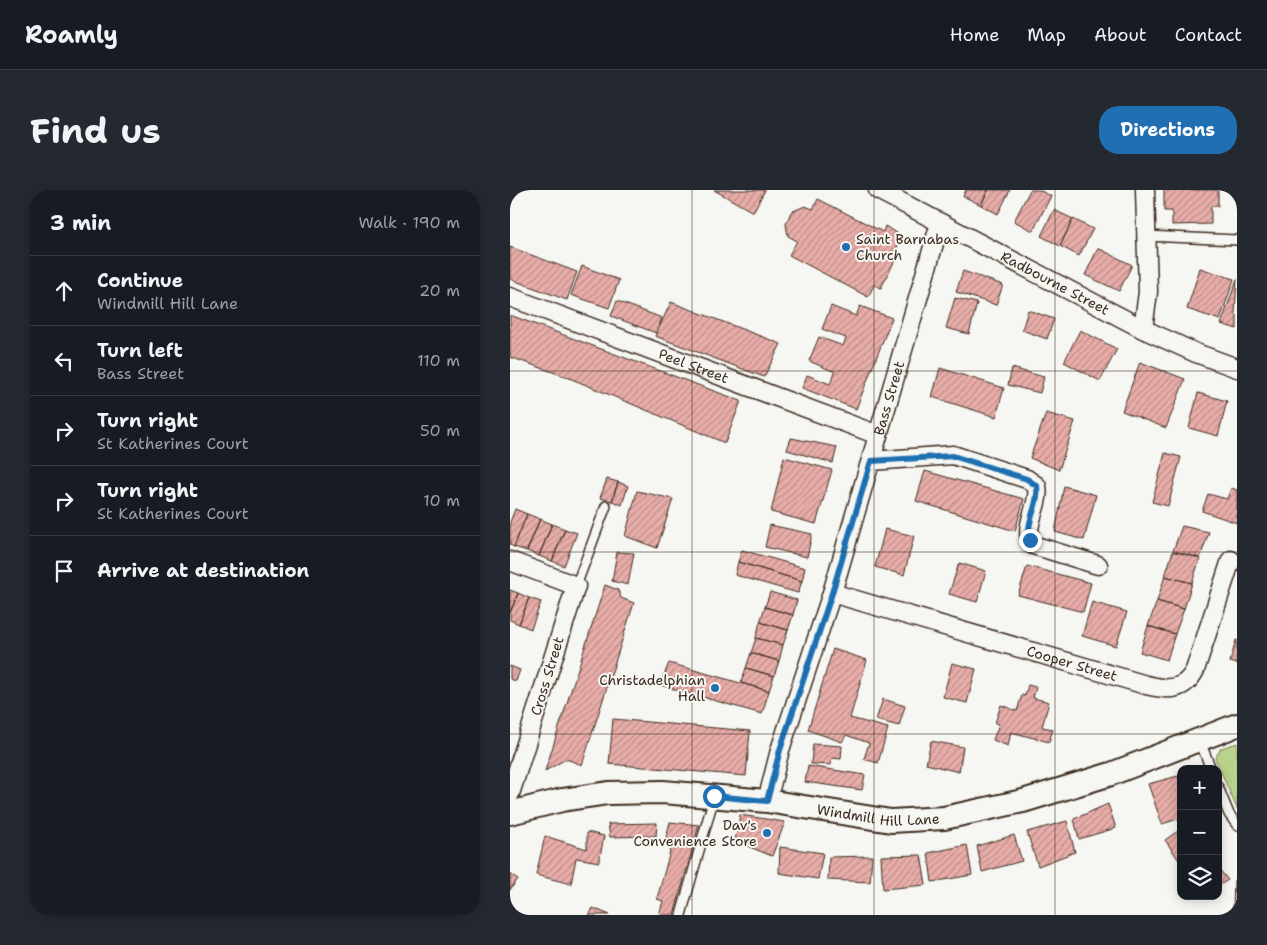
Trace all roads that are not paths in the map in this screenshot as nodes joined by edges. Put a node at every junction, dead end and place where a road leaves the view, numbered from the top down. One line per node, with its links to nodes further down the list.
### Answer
1 (878, 190): 3 (street, Radbourne Street)
2 (1145, 190): 4 (street)
3 (940, 223): 7 (street, Radbourne Street); 9 (street, Bass Street)
4 (1146, 236): 5 (lane); 7 (street)
5 (1237, 240)
6 (510, 296): 9 (street, Peel Street)
7 (1143, 329): 8 (street, Radbourne Street)
8 (1237, 368)
9 (878, 435): 10 (street, Bass Street)
10 (871, 461): 14 (street); 16 (street, Bass Street)
11 (606, 506): 15 (lane)
12 (1231, 560): 16 (street, Cooper Street)
13 (510, 561): 15 (street)
14 (1098, 564)
15 (576, 586): 23 (street, Cross Street)
16 (832, 593): 22 (street, Bass Street)
17 (1237, 725): 18 (street, Windmill Hill Lane)
18 (1199, 738): 19 (lane); 22 (street, Windmill Hill Lane)
19 (1209, 765)
20 (714, 796): 22 (street, Windmill Hill Lane); 23 (street, Windmill Hill Lane); 25 (lane)
21 (1222, 797): 24 (lane)
22 (767, 801)
23 (512, 804)
24 (1237, 825)
25 (681, 915)

